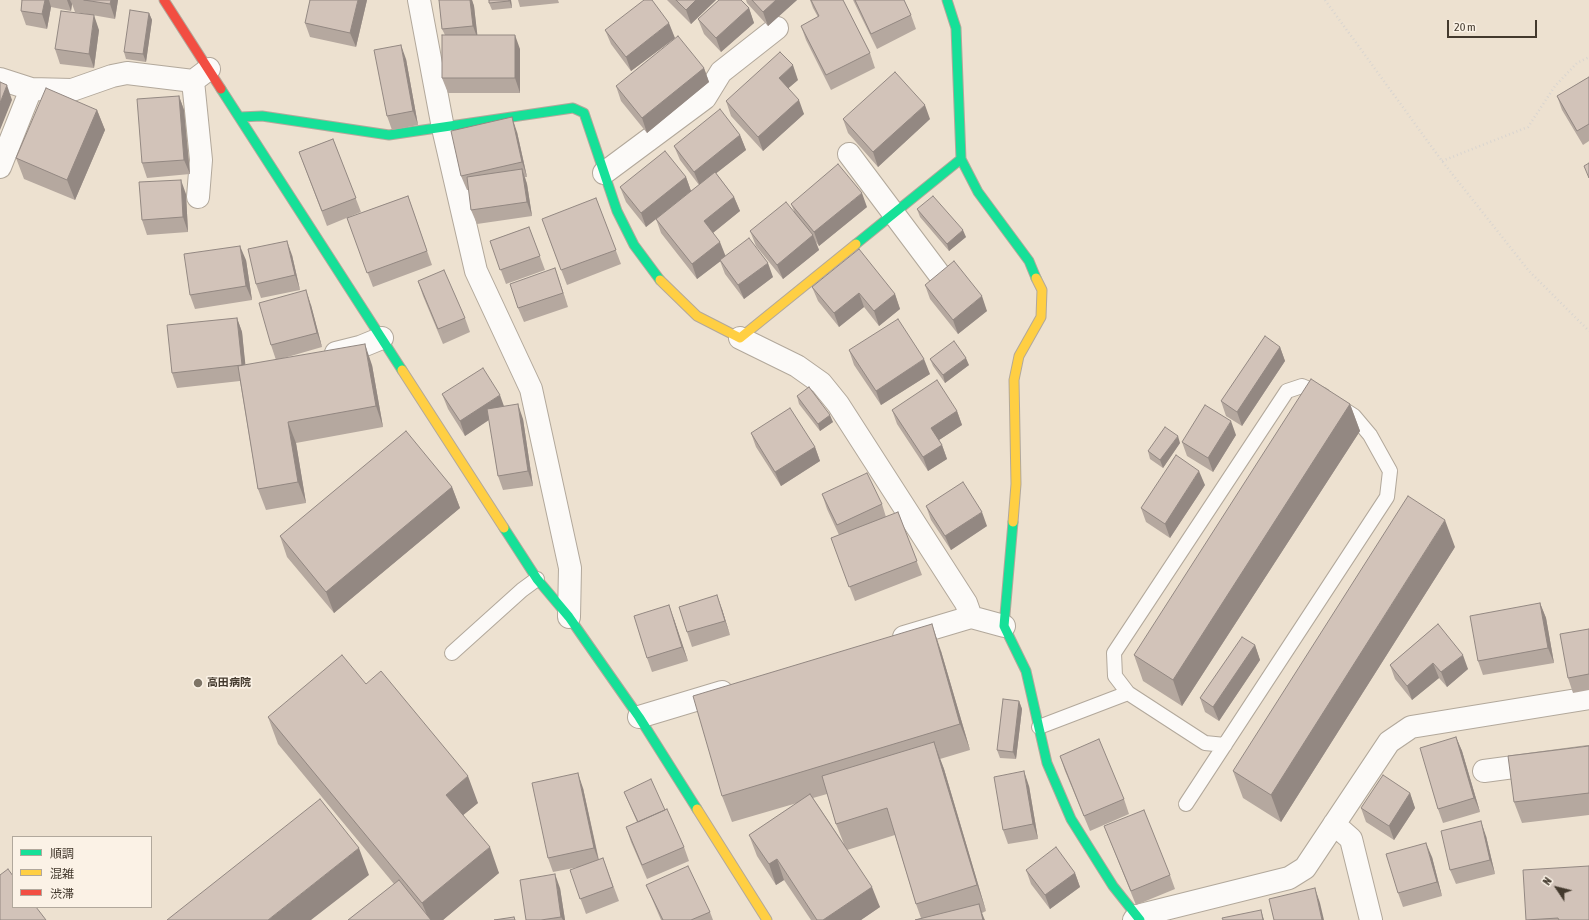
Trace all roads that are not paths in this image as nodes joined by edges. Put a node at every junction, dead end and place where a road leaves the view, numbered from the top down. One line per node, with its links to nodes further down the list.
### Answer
1 (164, 0): 5 (street)
2 (419, 0): 9 (street)
3 (947, 0): 11 (street)
4 (777, 28): 13 (street)
5 (201, 75): 7 (street); 8 (street); 14 (street)
6 (0, 79): 7 (street)
7 (30, 89): 12 (street)
8 (240, 117): 9 (street); 17 (street)
9 (444, 128): 13 (street); 22 (street)
10 (849, 154): 15 (street)
11 (961, 159): 15 (street); 23 (street)
12 (0, 167)
13 (604, 173): 18 (street)
14 (198, 197)
15 (894, 212): 16 (street); 18 (street)
16 (939, 274)
17 (382, 338): 19 (street); 20 (street)
18 (740, 338): 21 (street)
19 (314, 358)
20 (537, 579): 22 (street); 25 (lane)
21 (971, 616): 23 (street); 24 (street)
22 (569, 617): 29 (street)
23 (1004, 626): 30 (street)
24 (888, 642)
25 (452, 653)
26 (745, 685): 29 (street)
27 (1128, 693): 30 (lane); 31 (lane); 31 (lane)
28 (1589, 698): 35 (street)
29 (639, 717): 37 (street)
30 (1039, 727): 36 (street)
31 (1225, 745): 34 (lane)
32 (1589, 757): 33 (street)
33 (1484, 771)
34 (1186, 804)
35 (1334, 824): 36 (street); 38 (street)
36 (1137, 919)
37 (767, 920)
38 (1371, 920)

